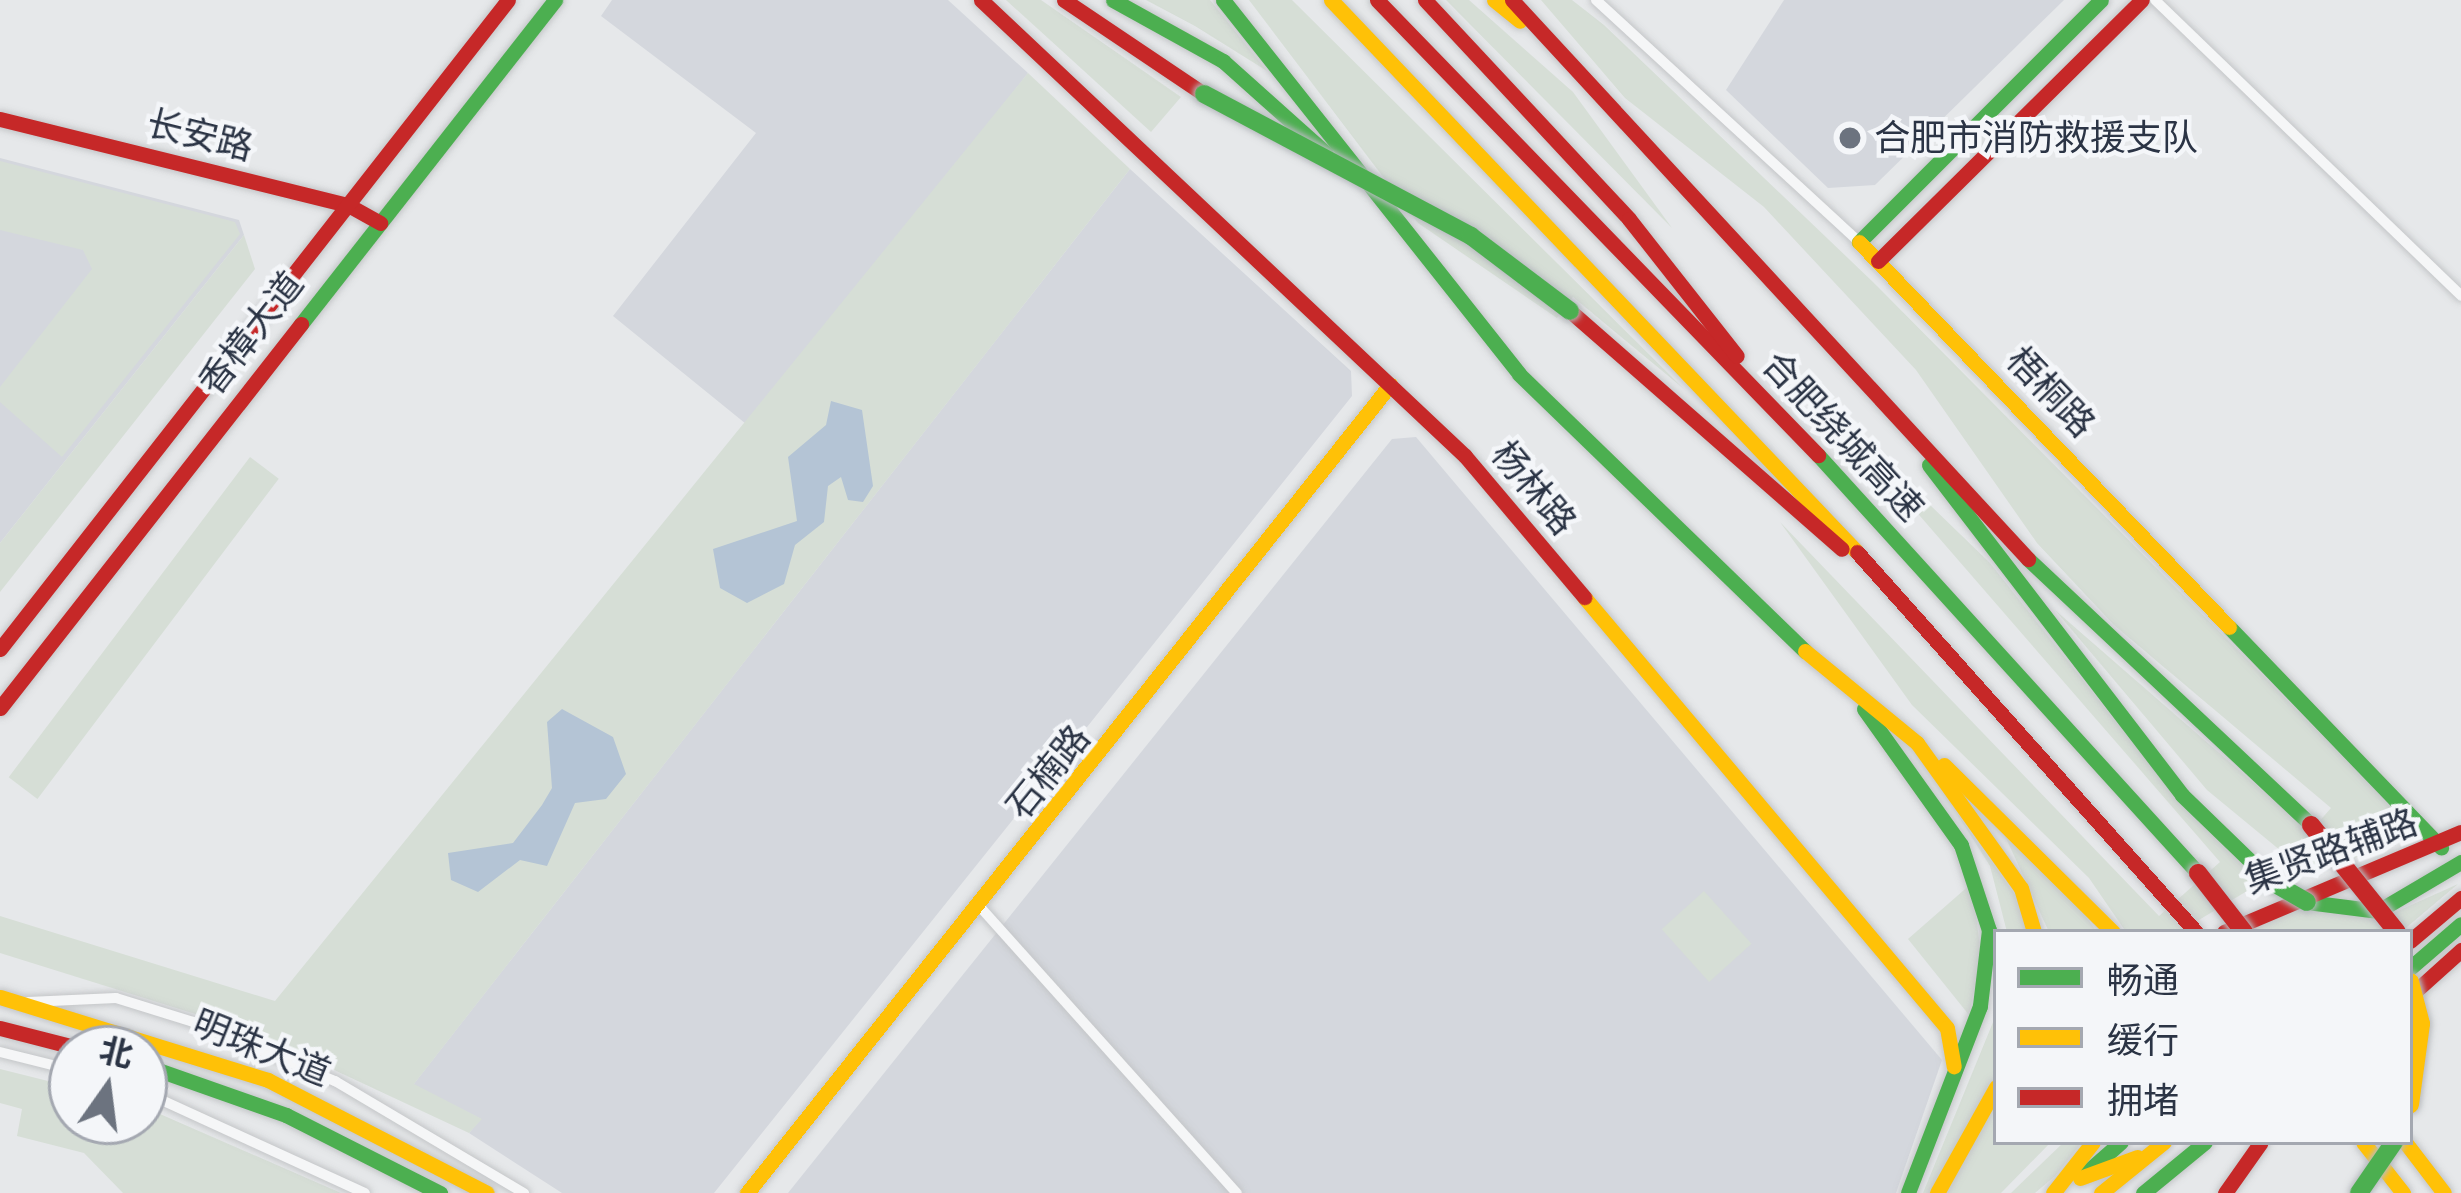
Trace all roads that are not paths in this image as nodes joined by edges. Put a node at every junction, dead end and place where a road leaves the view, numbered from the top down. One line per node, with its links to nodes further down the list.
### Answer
1 (508, 0): 19 (main road, 香樟大道)
2 (555, 0): 20 (main road, 香樟大道)
3 (981, 0): 24 (main road, 杨林路)
4 (1064, 0): 27 (main road, bridge)
5 (1113, 0): 18 (main road)
6 (1223, 0): 18 (main road)
7 (1331, 0): 27 (main road, 合肥绕城高速)
8 (1377, 0): 26 (main road, 合肥绕城高速)
9 (1425, 0): 26 (main road)
10 (1494, 0): 16 (main road)
11 (1512, 0): 16 (main road)
12 (1596, 0): 21 (street, 梧桐路)
13 (2101, 0): 21 (main road)
14 (2142, 0): 22 (main road)
15 (2155, 0): 23 (street)
16 (1551, 47): 25 (main road)
17 (0, 119): 19 (main road, 长安路)
18 (1363, 190): 29 (main road)
19 (348, 205): 20 (main road, 长安路); 28 (main road, 香樟大道)
20 (380, 223): 30 (main road, 香樟大道)
21 (1859, 242): 22 (main road, 梧桐路)
22 (1878, 261): 33 (main road, 梧桐路)
23 (2461, 296)
24 (1390, 385): 36 (main road, 石楠路); 56 (main road, 杨林路)
25 (1904, 425): 34 (main road, bridge); 43 (main road, bridge)
26 (1803, 440): 42 (main road, 合肥绕城高速, bridge)
27 (1916, 614): 40 (main road, 合肥绕城高速)
28 (0, 649)
29 (1847, 685): 31 (main road); 56 (main road)
30 (0, 708)
31 (1917, 743): 38 (main road); 39 (main road)
32 (2461, 832): 33 (main road, 集贤路辅路)
33 (2441, 847): 41 (main road, 集贤路辅路)
34 (2461, 862)
35 (2461, 898): 44 (main road)
36 (981, 908): 77 (main road, 石楠路); 78 (street)
37 (2461, 924): 46 (main road)
38 (2033, 929)
39 (2110, 929)
40 (2194, 929)
41 (2229, 929)
42 (2242, 929)
43 (2395, 929)
44 (2413, 938)
45 (2461, 950): 47 (main road)
46 (2413, 965)
47 (2413, 993)
48 (2413, 993): 57 (main road, bridge)
49 (0, 997): 50 (main road, 明珠大道)
50 (23, 1002): 69 (street); 74 (main road, 明珠大道)
51 (0, 1028): 52 (main road)
52 (48, 1040)
53 (0, 1052): 54 (street)
54 (48, 1064)
55 (168, 1073): 73 (main road, 明珠大道)
56 (1952, 1081): 79 (main road)
57 (2413, 1082)
58 (1993, 1092): 80 (main road)
59 (168, 1103): 72 (street)
60 (2091, 1145): 81 (main road)
61 (2118, 1145): 71 (main road)
62 (2200, 1145): 70 (main road)
63 (2217, 1145): 70 (main road)
64 (2259, 1145): 84 (main road)
65 (2364, 1145): 86 (main road)
66 (2391, 1145): 85 (main road, bridge)
67 (2407, 1145): 87 (main road)
68 (2158, 1146): 71 (main road); 82 (main road)
69 (484, 1166): 75 (street); 76 (street)
70 (2169, 1172): 83 (main road)
71 (2080, 1178): 81 (main road)
72 (365, 1193)
73 (440, 1193)
74 (487, 1193)
75 (508, 1193)
76 (524, 1193)
77 (747, 1193)
78 (1237, 1193)
79 (1908, 1193)
80 (1937, 1193)
81 (2055, 1193)
82 (2101, 1193)
83 (2144, 1193)
84 (2225, 1193)
85 (2359, 1193)
86 (2403, 1193)
87 (2444, 1193)

